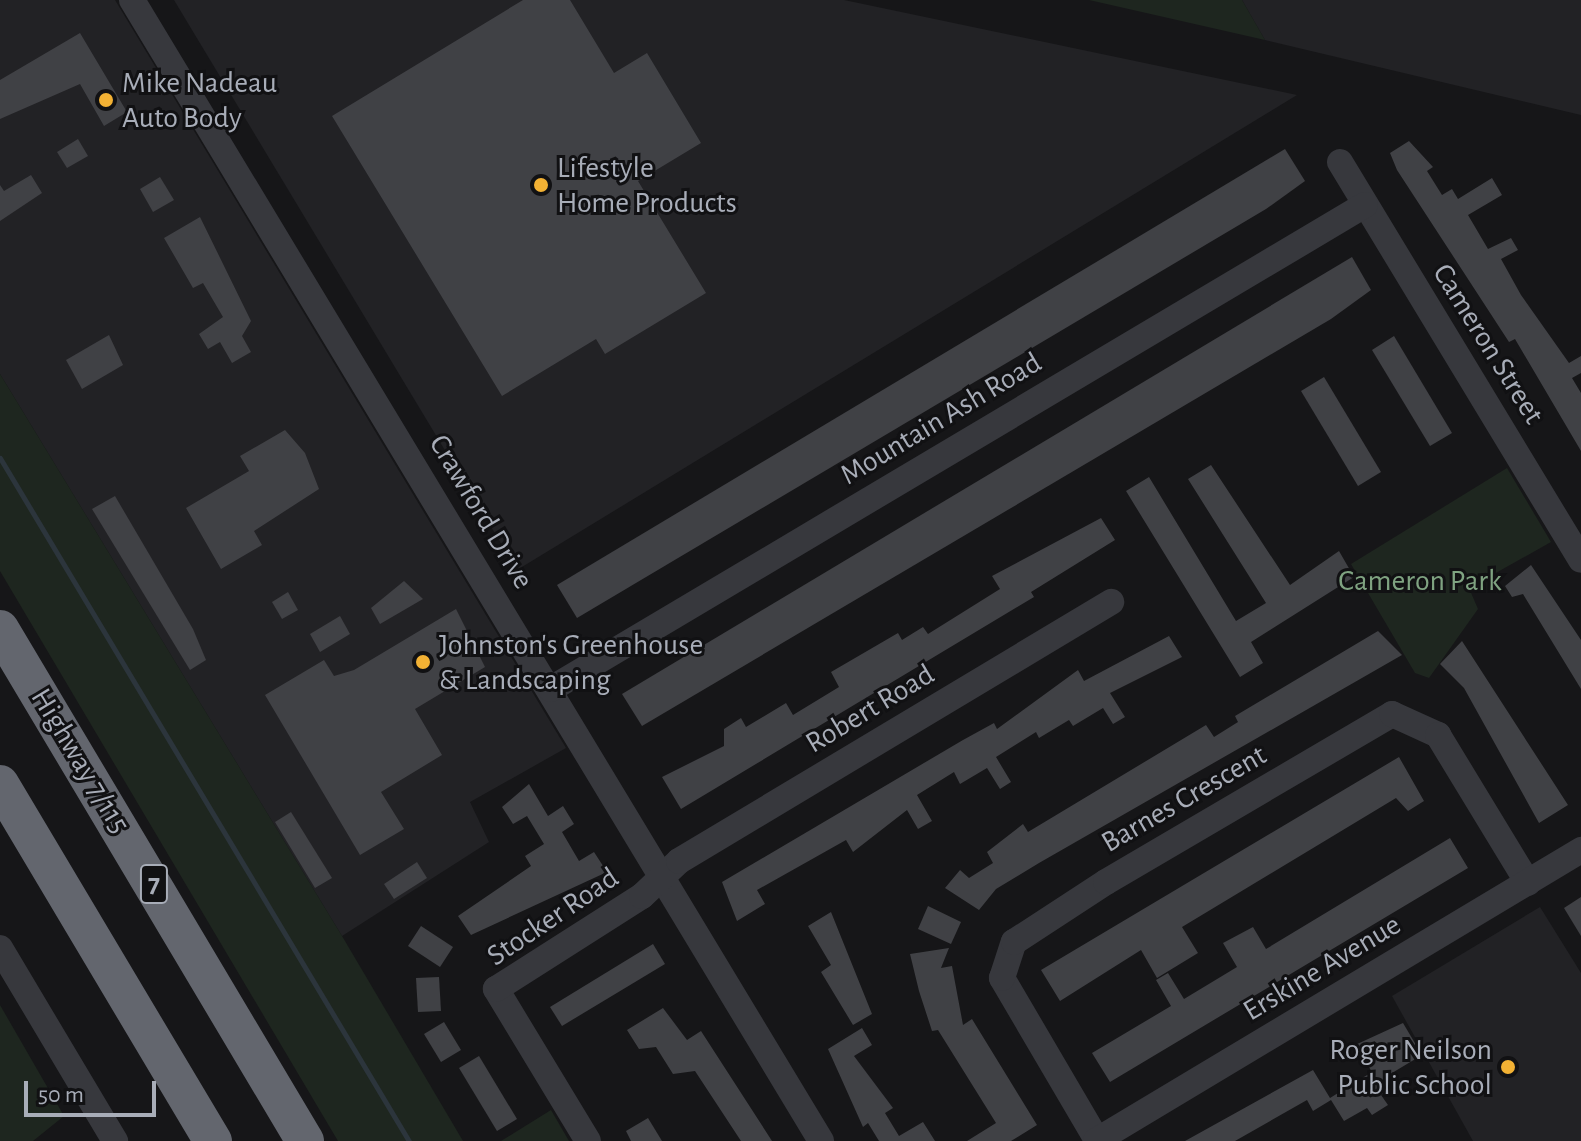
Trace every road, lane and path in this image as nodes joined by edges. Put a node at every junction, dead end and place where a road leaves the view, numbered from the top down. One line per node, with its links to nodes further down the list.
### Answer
1 (132, 0): 7 (street, Crawford Drive)
2 (1340, 162): 3 (street, Cameron Street)
3 (1365, 205): 4 (street, Cameron Street); 7 (street, Mountain Ash Road)
4 (1581, 560)
5 (1111, 602): 10 (street, Robert Road)
6 (0, 629): 15 (highway, Highway 7/115 / 7)
7 (551, 689): 10 (street, Crawford Drive)
8 (0, 784): 14 (highway)
9 (1581, 850): 11 (street, Erskine Avenue)
10 (663, 872): 16 (street, Stocker Road); 17 (street, Crawford Drive)
11 (1528, 883): 18 (street, Erskine Avenue); 18 (street, Barnes Crescent)
12 (0, 948): 13 (street)
13 (115, 1141)
14 (213, 1141)
15 (305, 1141)
16 (588, 1141)
17 (821, 1141)
18 (1097, 1141)

